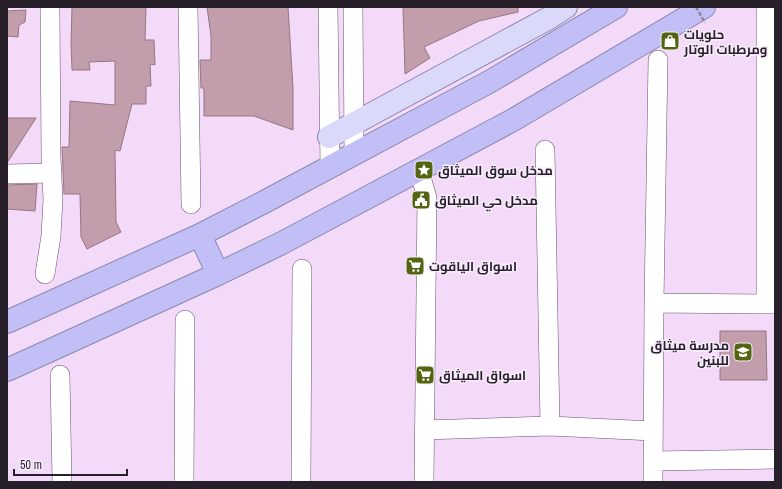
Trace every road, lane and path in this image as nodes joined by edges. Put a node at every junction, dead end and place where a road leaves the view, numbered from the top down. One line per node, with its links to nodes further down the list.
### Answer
1 (50, 7): 17 (street)
2 (188, 7): 19 (street)
3 (328, 7): 12 (street)
4 (352, 7): 11 (street)
5 (566, 7): 11 (main road)
6 (616, 7): 14 (highway)
7 (696, 7): 9 (path, bridge)
8 (766, 7): 25 (street)
9 (705, 15): 16 (highway)
10 (658, 60): 24 (street)
11 (354, 124): 12 (main road); 14 (street)
12 (329, 137): 15 (street)
13 (546, 150): 30 (street)
14 (354, 154): 15 (highway)
15 (330, 167): 20 (highway)
16 (420, 170): 23 (highway); 31 (street)
17 (52, 173): 18 (street); 22 (street)
18 (7, 174)
19 (191, 204)
20 (200, 235): 23 (highway); 27 (highway)
21 (302, 269): 37 (street)
22 (45, 274)
23 (218, 274): 28 (highway)
24 (654, 303): 25 (street); 32 (street)
25 (770, 304)
26 (185, 320): 36 (street)
27 (7, 322)
28 (7, 370)
29 (60, 375): 35 (street)
30 (550, 426): 31 (street); 32 (street)
31 (424, 430): 38 (street)
32 (653, 431): 34 (street)
33 (775, 459): 34 (street)
34 (653, 461): 39 (street)
35 (62, 482)
36 (184, 482)
37 (301, 482)
38 (424, 482)
39 (653, 482)

